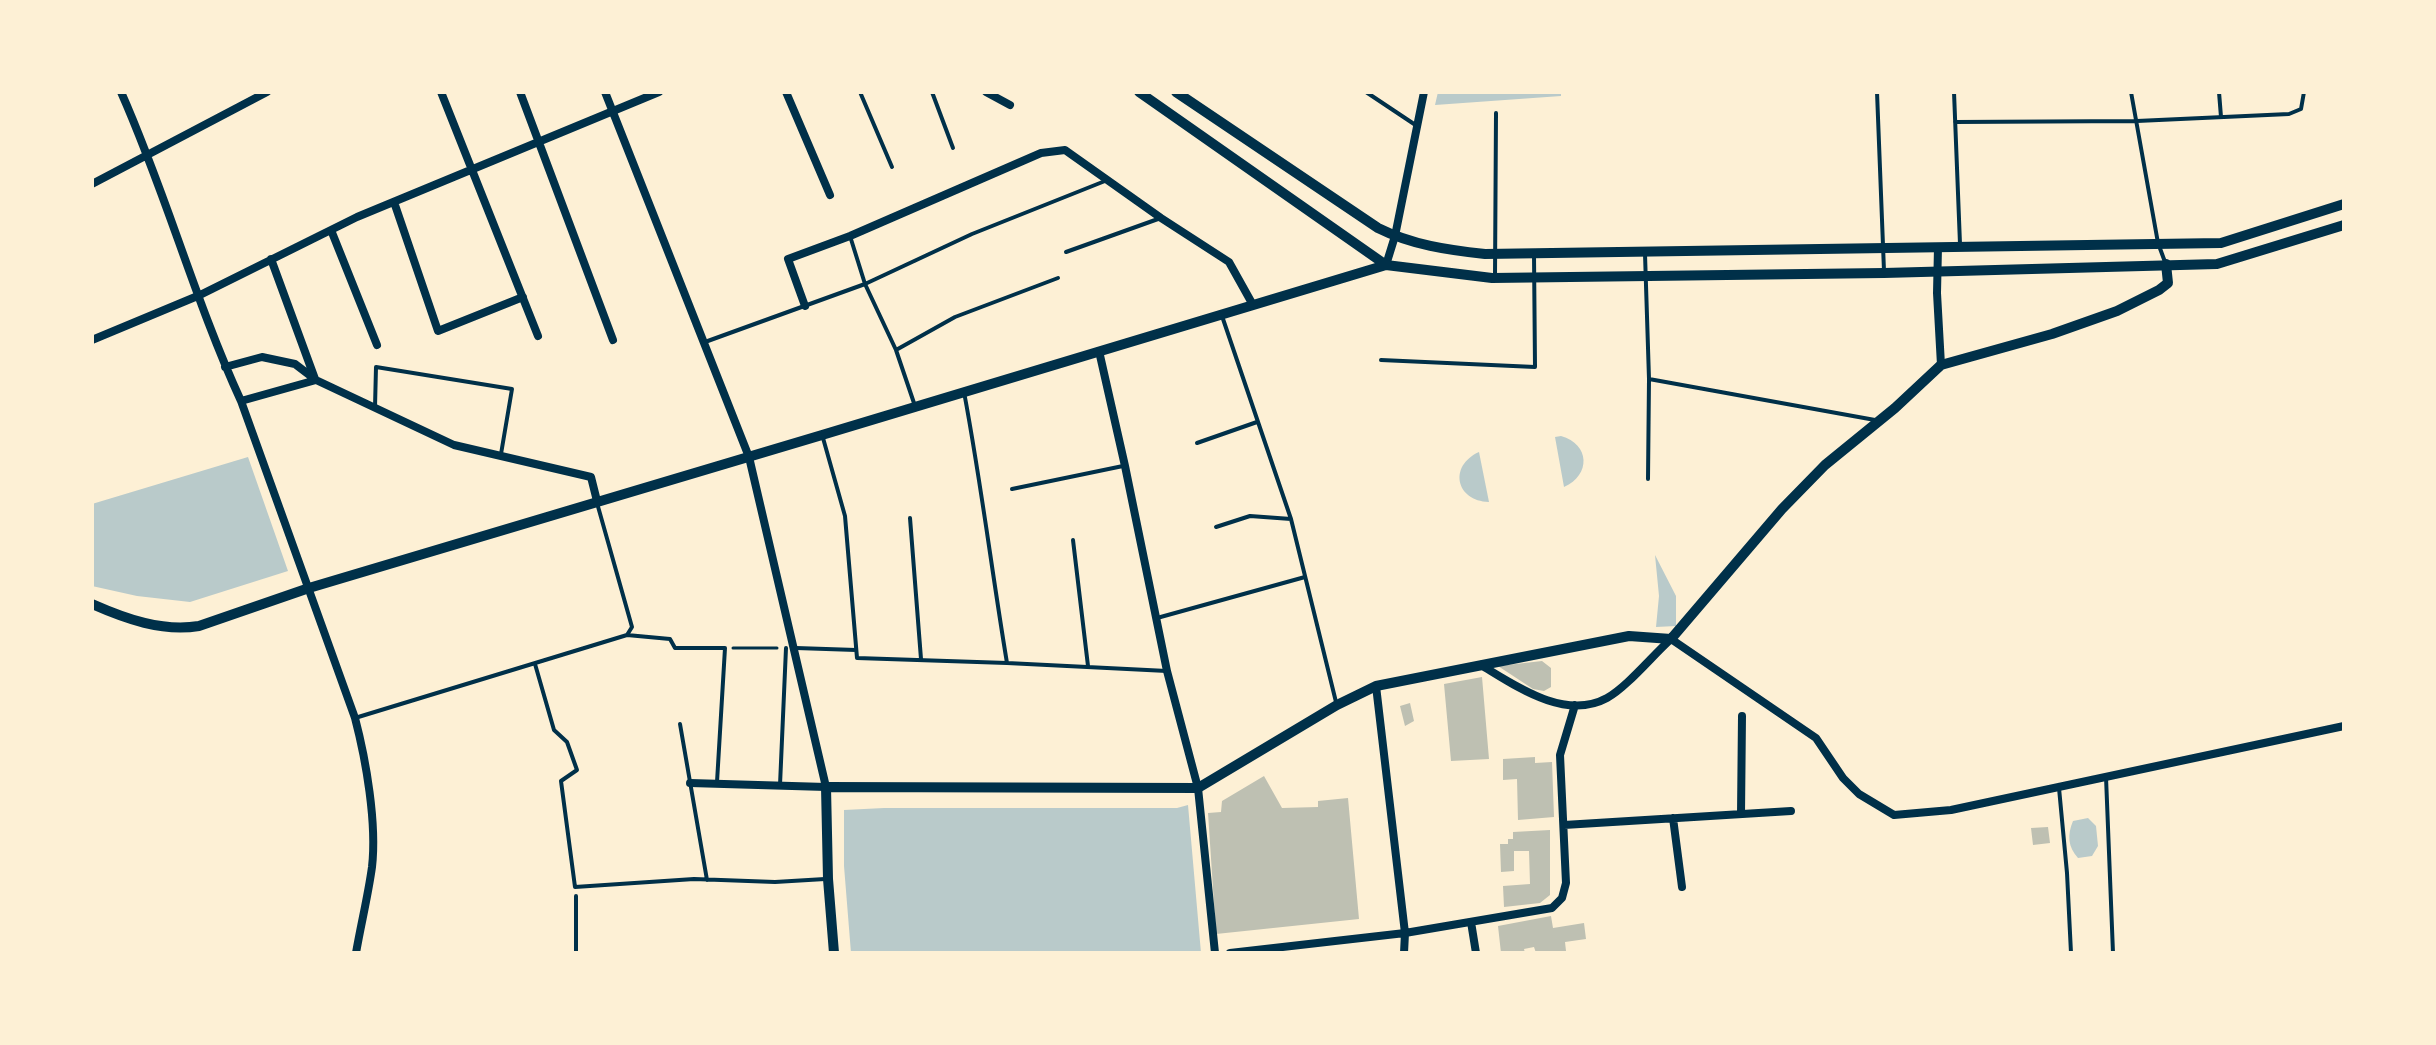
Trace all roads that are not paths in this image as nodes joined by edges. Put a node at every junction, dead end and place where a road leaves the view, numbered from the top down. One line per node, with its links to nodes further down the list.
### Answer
1 (121, 92): 29 (street)
2 (267, 92): 29 (street)
3 (441, 92): 31 (street)
4 (520, 92): 27 (street)
5 (605, 92): 21 (street)
6 (659, 92): 21 (street)
7 (786, 92): 34 (street)
8 (860, 92): 30 (lane)
9 (932, 92): 28 (lane)
10 (986, 92): 20 (street)
11 (1139, 92): 52 (street)
12 (1176, 92): 41 (street)
13 (1366, 92): 26 (lane)
14 (1424, 92): 26 (street)
15 (1877, 92): 45 (lane)
16 (1954, 92): 25 (lane)
17 (2131, 92): 24 (lane)
18 (2219, 92): 23 (lane)
19 (2304, 92): 23 (lane)
20 (1010, 105)
21 (613, 110): 27 (street); 68 (street)
22 (1496, 113): 49 (lane)
23 (2221, 117): 24 (lane)
24 (2137, 121): 25 (lane); 42 (lane)
25 (1955, 122): 44 (lane)
26 (1417, 126): 41 (street)
27 (540, 141): 31 (street); 67 (street)
28 (953, 148)
29 (148, 155): 33 (street); 60 (street)
30 (892, 167)
31 (472, 170): 35 (street); 61 (street)
32 (1108, 180): 37 (street); 40 (street); 59 (lane)
33 (92, 184)
34 (830, 195)
35 (394, 202): 39 (street); 61 (street)
36 (2344, 204): 42 (street)
37 (1161, 218): 46 (lane); 62 (street)
38 (2344, 225): 51 (street)
39 (331, 230): 50 (street); 69 (street)
40 (850, 236): 59 (lane); 63 (street)
41 (1395, 236): 49 (street); 52 (street)
42 (2158, 243): 44 (street); 51 (lane)
43 (1938, 247): 44 (street); 45 (street); 53 (street)
44 (1960, 247)
45 (1884, 248): 47 (street); 54 (lane)
46 (1066, 252)
47 (1645, 252): 48 (street); 55 (lane)
48 (1534, 253): 49 (street); 56 (lane)
49 (1494, 254): 58 (lane)
50 (271, 259): 60 (street); 76 (street)
51 (2166, 264): 53 (street); 73 (street)
52 (1386, 265): 58 (street); 62 (street)
53 (1937, 272): 54 (street); 73 (street)
54 (1884, 273): 55 (street)
55 (1646, 276): 56 (street); 75 (lane)
56 (1534, 277): 58 (street); 72 (lane)
57 (1058, 278): 70 (lane)
58 (1495, 278)
59 (865, 284): 63 (lane); 70 (lane)
60 (200, 295): 66 (street); 74 (street)
61 (523, 297): 65 (street)
62 (1253, 305): 64 (street)
63 (805, 306): 68 (lane)
64 (1222, 313): 71 (street); 82 (lane)
65 (538, 336)
66 (92, 340)
67 (613, 340)
68 (703, 343): 86 (street)
69 (377, 345)
70 (896, 350): 79 (lane)
71 (1099, 351): 77 (street); 87 (street)
72 (1381, 360)
73 (1941, 365): 81 (street)
74 (225, 367): 76 (street); 78 (street)
75 (1649, 379): 81 (lane); 88 (lane)
76 (316, 380): 78 (street); 80 (street)
77 (964, 392): 79 (street); 104 (lane)
78 (241, 401): 96 (street)
79 (915, 406): 83 (street)
80 (375, 408): 85 (street); 85 (lane)
81 (1879, 421): 100 (street)
82 (1257, 422): 84 (lane); 92 (lane)
83 (822, 435): 86 (street); 102 (lane)
84 (1197, 443)
85 (501, 456): 90 (street)
86 (749, 457): 90 (street); 101 (street)
87 (1125, 466): 89 (lane); 98 (street)
88 (1648, 479)
89 (1012, 489)
90 (597, 501): 96 (street); 99 (lane)
91 (910, 518): 103 (lane)
92 (1291, 519): 93 (lane); 95 (lane)
93 (1216, 527)
94 (1073, 540): 107 (lane)
95 (1305, 577): 98 (lane); 110 (lane)
96 (309, 588): 97 (street); 113 (street)
97 (92, 604)
98 (1157, 618): 108 (street)
99 (627, 635): 105 (lane); 118 (lane)
100 (1671, 639): 106 (street); 111 (street); 122 (street)
101 (789, 648): 102 (lane); 119 (lane); 120 (street)
102 (856, 650): 103 (lane)
103 (921, 660): 104 (lane)
104 (1007, 663): 107 (lane)
105 (535, 664): 113 (lane); 128 (lane)
106 (1480, 665): 109 (street); 111 (street)
107 (1088, 666): 108 (lane)
108 (1167, 671): 121 (street)
109 (1376, 686): 110 (street); 132 (street)
110 (1337, 705): 121 (street)
111 (1575, 705): 126 (street)
112 (1742, 716): 124 (street)
113 (355, 718): 133 (street)
114 (680, 724): 117 (lane)
115 (2344, 726): 116 (street)
116 (2106, 777): 122 (street); 141 (lane)
117 (690, 783): 118 (street); 128 (lane)
118 (717, 784): 119 (street)
119 (780, 786): 120 (street)
120 (826, 787): 121 (street); 127 (street)
121 (1198, 788): 136 (street)
122 (2059, 788): 140 (lane)
123 (1791, 811): 124 (street)
124 (1741, 814): 125 (street)
125 (1673, 818): 126 (street); 129 (street)
126 (1564, 825): 131 (street)
127 (828, 879): 128 (lane); 135 (street)
128 (707, 880)
129 (1682, 887)
130 (576, 896): 134 (lane)
131 (1471, 922): 132 (street); 139 (street)
132 (1405, 933): 137 (street); 138 (street)
133 (356, 953)
134 (576, 953)
135 (834, 953)
136 (1215, 953)
137 (1230, 953)
138 (1404, 953)
139 (1476, 953)
140 (2071, 953)
141 (2113, 953)

